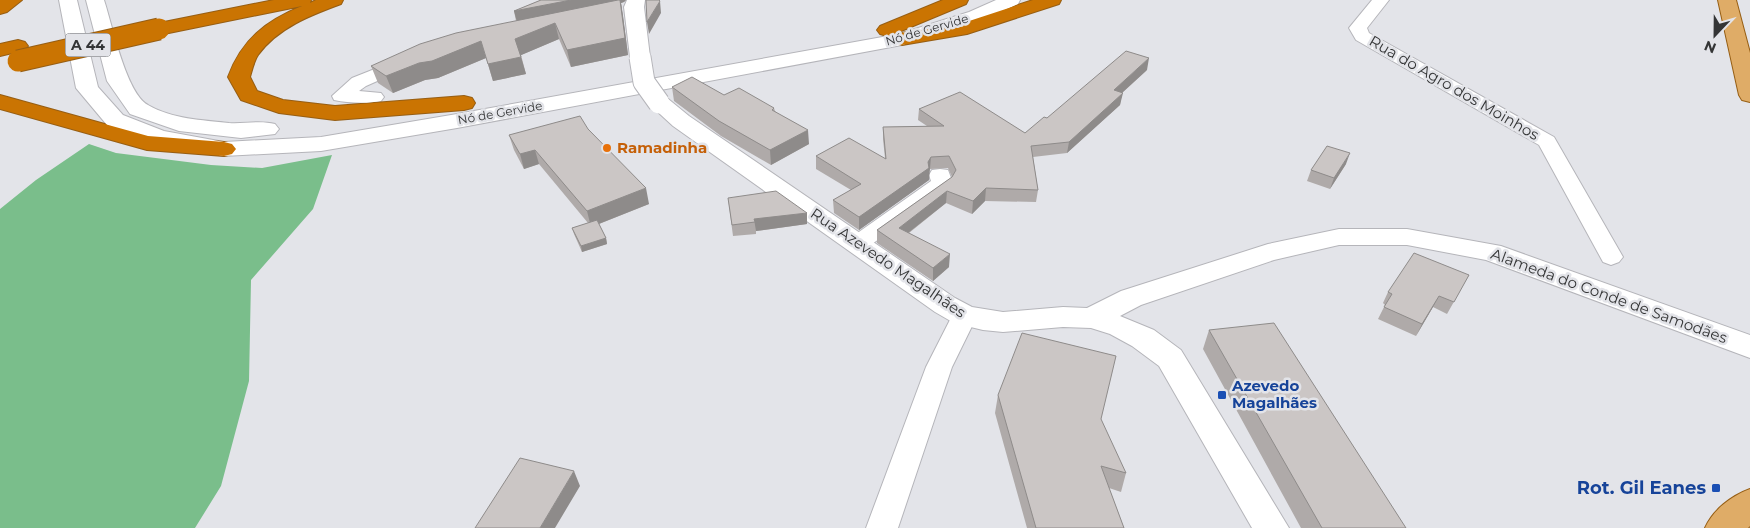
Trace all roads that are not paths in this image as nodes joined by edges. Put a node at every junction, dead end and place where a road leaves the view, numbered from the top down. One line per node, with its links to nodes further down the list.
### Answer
1 (13, 0): 14 (highway)
2 (68, 0): 23 (main road, Nó de Gervide)
3 (95, 0): 22 (main road, Nó de Gervide)
4 (237, 0): 15 (highway, A 44)
5 (302, 0): 15 (highway, A 44)
6 (334, 0): 22 (highway)
7 (960, 0): 16 (highway)
8 (982, 0): 16 (main road, Nó de Gervide)
9 (1011, 0): 16 (main road, Nó de Gervide)
10 (1052, 0): 16 (highway)
11 (1381, 0): 26 (street, Rua do Agro dos Moinhos)
12 (1727, 0): 19 (main road)
13 (629, 6): 25 (main road, Rua Azevedo Magalhães, bridge)
14 (0, 8)
15 (159, 23): 17 (highway, A 44, bridge)
16 (895, 34): 22 (main road, Nó de Gervide); 23 (main road, Nó de Gervide)
17 (9, 55)
18 (424, 55): 20 (street)
19 (1750, 94)
20 (374, 97)
21 (0, 102): 23 (highway)
22 (464, 102)
23 (224, 150)
24 (940, 175): 25 (street)
25 (857, 244): 27 (main road, Rua Azevedo Magalhães)
26 (1612, 257)
27 (964, 316): 28 (main road, Rua Azevedo Magalhães); 31 (street)
28 (1091, 318): 29 (main road, Alameda do Conde de Samodães); 32 (main road, Rua Azevedo Magalhães)
29 (1750, 347)
30 (1750, 504): 33 (main road)
31 (882, 528)
32 (1271, 528)
33 (1723, 528)

